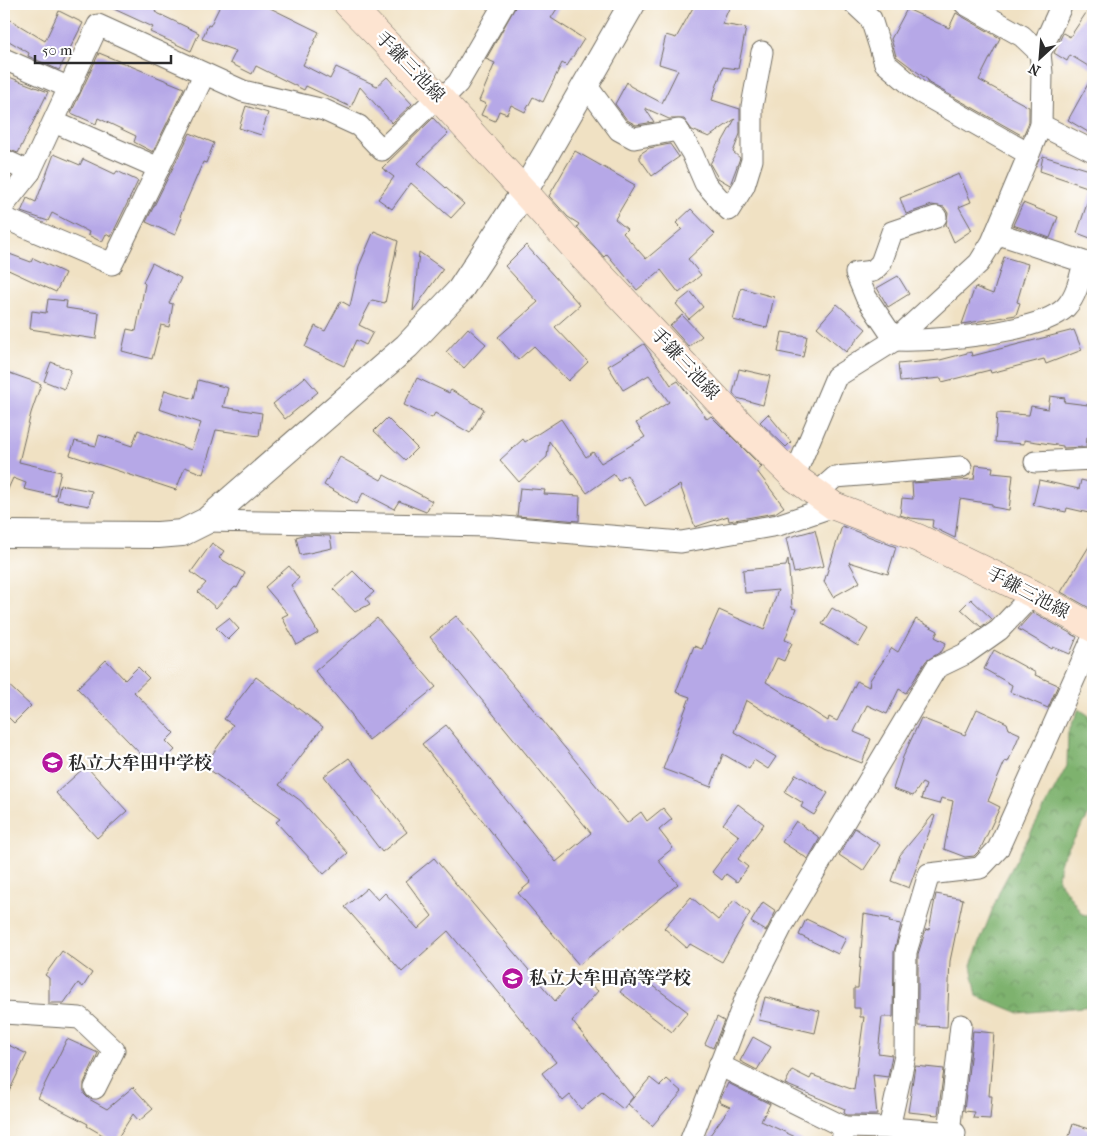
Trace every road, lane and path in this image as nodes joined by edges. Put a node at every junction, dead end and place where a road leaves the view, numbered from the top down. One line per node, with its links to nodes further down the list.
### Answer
1 (348, 4): 13 (main road, 手鎌三池線)
2 (504, 4): 13 (street)
3 (632, 4): 11 (street)
4 (855, 4): 17 (street)
5 (964, 4): 8 (street)
6 (1062, 4): 8 (street)
7 (762, 52): 11 (street)
8 (1040, 53): 15 (street)
9 (4, 58): 12 (street)
10 (204, 75): 12 (street); 13 (street); 19 (street)
11 (586, 84): 21 (street)
12 (70, 88): 14 (street)
13 (441, 100): 21 (main road, 手鎌三池線)
14 (54, 122): 19 (street); 20 (street)
15 (1041, 125): 16 (street); 17 (street)
16 (1093, 151)
17 (1029, 154): 25 (street)
18 (4, 160): 20 (street)
19 (159, 168): 24 (street)
20 (30, 172): 22 (street)
21 (524, 192): 30 (main road, 手鎌三池線); 32 (street)
22 (4, 205)
23 (936, 217): 26 (street)
24 (4, 218)
25 (996, 233): 26 (street); 26 (street)
26 (894, 340): 30 (street)
27 (1093, 459): 28 (street)
28 (1035, 462)
29 (960, 467): 31 (street)
30 (794, 477): 31 (main road, 手鎌三池線)
31 (825, 500): 32 (street); 34 (main road, 手鎌三池線)
32 (206, 521): 33 (street)
33 (4, 534)
34 (1032, 594): 35 (main road, 手鎌三池線); 39 (street)
35 (1093, 628)
36 (1093, 637): 41 (street)
37 (4, 1013): 40 (street)
38 (961, 1025): 43 (street)
39 (719, 1065): 42 (street); 44 (street)
40 (95, 1088)
41 (889, 1128): 42 (street); 43 (street)
42 (843, 1134)
43 (952, 1138)
44 (690, 1142)

